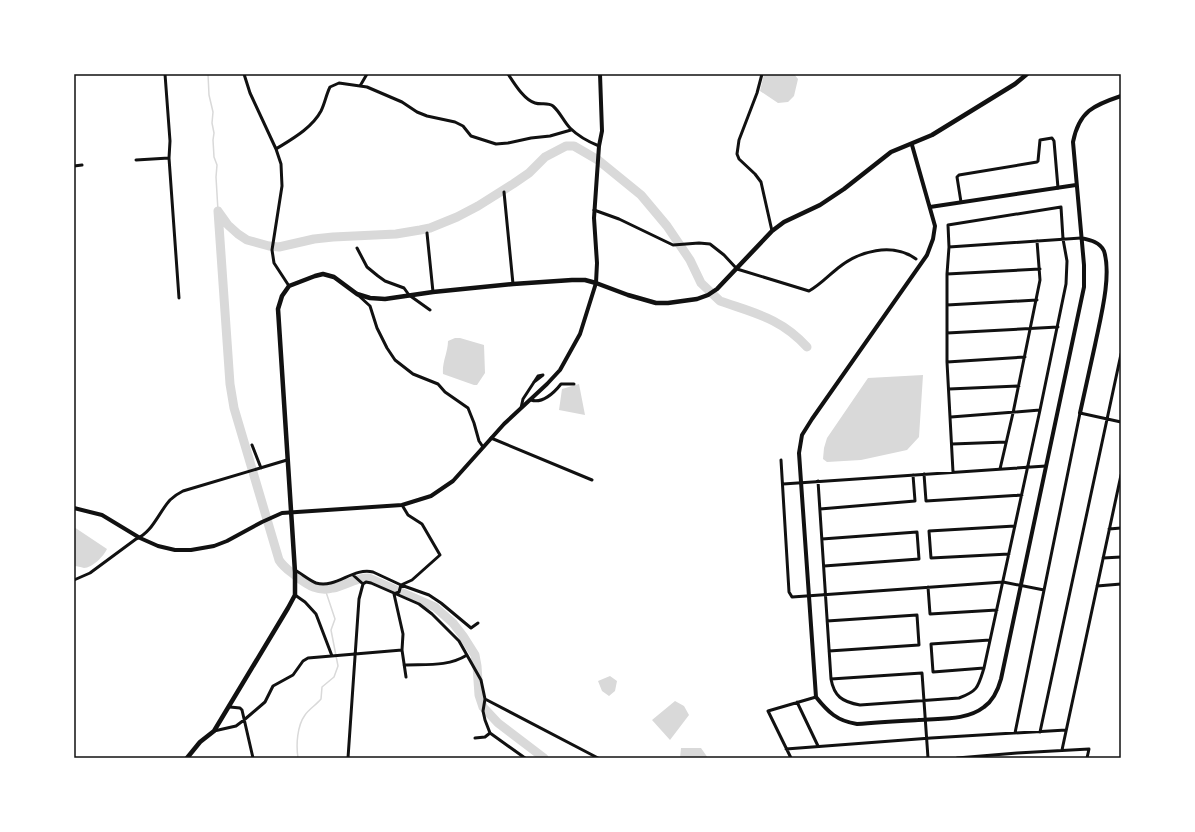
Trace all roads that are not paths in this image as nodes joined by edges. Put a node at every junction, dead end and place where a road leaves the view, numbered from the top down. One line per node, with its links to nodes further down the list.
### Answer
1 (165, 74): 14 (street)
2 (244, 74): 13 (street)
3 (367, 74): 8 (street)
4 (508, 74): 10 (street)
5 (600, 74): 12 (street)
6 (762, 74): 24 (street)
7 (1027, 74): 11 (main road)
8 (360, 86): 10 (street); 13 (street)
9 (1121, 96): 18 (street)
10 (571, 130): 12 (street)
11 (912, 145): 22 (street); 24 (main road)
12 (599, 146): 23 (street)
13 (276, 149): 37 (street)
14 (169, 158): 15 (street); 41 (street)
15 (136, 160)
16 (82, 165): 17 (street)
17 (74, 166)
18 (1076, 185): 19 (street); 26 (street)
19 (1058, 188): 21 (street); 21 (street)
20 (504, 192): 36 (street)
21 (961, 202): 22 (street)
22 (930, 207): 80 (street)
23 (594, 210): 32 (street); 35 (street)
24 (772, 231): 32 (main road)
25 (427, 233): 38 (street)
26 (1081, 238): 27 (street); 59 (street); 70 (street)
27 (1063, 239): 28 (street); 29 (street); 45 (street)
28 (1038, 241): 29 (street); 33 (street)
29 (949, 247): 34 (street)
30 (357, 248): 40 (street)
31 (916, 258): 32 (street)
32 (737, 269): 35 (main road)
33 (1040, 269): 34 (street); 42 (street)
34 (947, 274): 43 (street)
35 (596, 283): 36 (main road); 55 (street)
36 (513, 284): 38 (main road)
37 (289, 286): 39 (main road); 68 (main road)
38 (433, 292): 40 (main road)
39 (357, 294): 40 (main road); 67 (street)
40 (409, 295): 44 (street)
41 (179, 298)
42 (1037, 300): 43 (street); 46 (street)
43 (947, 305): 47 (street)
44 (430, 310)
45 (1058, 326): 46 (street); 57 (street)
46 (1031, 328): 47 (street); 49 (street)
47 (947, 334): 50 (street)
48 (1121, 354): 61 (street)
49 (1024, 357): 50 (street); 53 (street)
50 (947, 362): 54 (street)
51 (534, 382): 56 (street)
52 (574, 384): 55 (street)
53 (1019, 386): 54 (street); 58 (street)
54 (948, 389): 60 (street)
55 (531, 400): 56 (street)
56 (521, 408): 63 (street)
57 (1040, 410): 58 (street); 71 (street)
58 (1013, 413): 60 (street); 64 (street)
59 (1080, 413): 61 (street); 108 (street)
60 (951, 418): 65 (street)
61 (1107, 419): 62 (street); 135 (street)
62 (1121, 422)
63 (491, 438): 67 (street); 78 (street)
64 (1006, 442): 65 (street); 73 (street)
65 (952, 444): 74 (street)
66 (252, 445): 72 (street)
67 (483, 447): 85 (street)
68 (287, 460): 72 (street); 88 (main road)
69 (781, 460): 81 (street)
70 (1046, 466): 71 (street); 105 (street)
71 (1028, 467): 73 (street); 82 (street)
72 (260, 468): 92 (street)
73 (1000, 469): 74 (street)
74 (953, 472): 75 (street)
75 (924, 474): 76 (street); 82 (street)
76 (913, 475): 79 (street); 87 (street)
77 (1121, 475): 83 (street)
78 (592, 480)
79 (818, 481): 80 (street); 87 (street)
80 (800, 482): 81 (street); 112 (street)
81 (783, 484): 112 (street)
82 (1022, 495): 89 (street)
83 (1115, 502): 84 (street); 91 (street)
84 (1121, 502)
85 (402, 505): 88 (street); 104 (street)
86 (74, 508): 92 (street)
87 (820, 509): 93 (street)
88 (291, 512): 92 (street); 98 (main road)
89 (1015, 526): 94 (street); 94 (street)
90 (1121, 528): 91 (street)
91 (1109, 529): 96 (street)
92 (140, 538): 100 (street)
93 (822, 539): 97 (street); 97 (street)
94 (1009, 554): 101 (street)
95 (1121, 557): 96 (street)
96 (1103, 558): 106 (street)
97 (824, 566): 110 (street)
98 (295, 573): 99 (street); 111 (main road)
99 (353, 575): 102 (street); 104 (street)
100 (74, 580)
101 (1003, 582): 105 (street); 107 (street); 113 (street)
102 (363, 584): 109 (street); 119 (street)
103 (1121, 584): 106 (street)
104 (402, 585): 109 (street); 115 (street)
105 (1021, 585): 108 (street); 131 (street)
106 (1097, 586): 133 (street)
107 (928, 587): 110 (street); 113 (street)
108 (1044, 590): 137 (street)
109 (394, 594): 117 (street); 121 (street)
110 (825, 594): 112 (street); 114 (street)
111 (295, 595): 120 (street); 130 (main road)
112 (809, 595): 126 (street)
113 (997, 610): 116 (street)
114 (827, 621): 118 (street); 118 (street)
115 (478, 623)
116 (990, 640): 123 (street); 123 (street)
117 (402, 650): 119 (street); 122 (street)
118 (829, 651): 125 (street)
119 (354, 654): 120 (street); 145 (street)
120 (332, 656): 132 (street)
121 (468, 656): 122 (street); 127 (street)
122 (404, 665): 124 (street)
123 (984, 668): 128 (street)
124 (406, 677)
125 (831, 678): 128 (street); 128 (street)
126 (816, 697): 129 (street); 131 (street)
127 (485, 699): 136 (street); 147 (street)
128 (925, 701): 131 (street)
129 (797, 702): 140 (street); 141 (street)
130 (230, 707): 132 (street); 134 (main road)
131 (926, 719): 139 (street)
132 (244, 720): 134 (street); 144 (street)
133 (1066, 730): 135 (street); 142 (street)
134 (214, 731): 143 (main road)
135 (1040, 732): 137 (street)
136 (490, 733): 138 (street); 146 (street)
137 (1016, 733): 139 (street)
138 (475, 738)
139 (927, 738): 140 (street); 149 (street)
140 (818, 746): 141 (street)
141 (786, 749): 148 (street)
142 (1062, 750): 150 (street); 151 (street)
143 (187, 758)
144 (253, 758)
145 (348, 758)
146 (525, 758)
147 (598, 758)
148 (791, 758)
149 (928, 758)
150 (957, 758)
151 (1087, 758)

